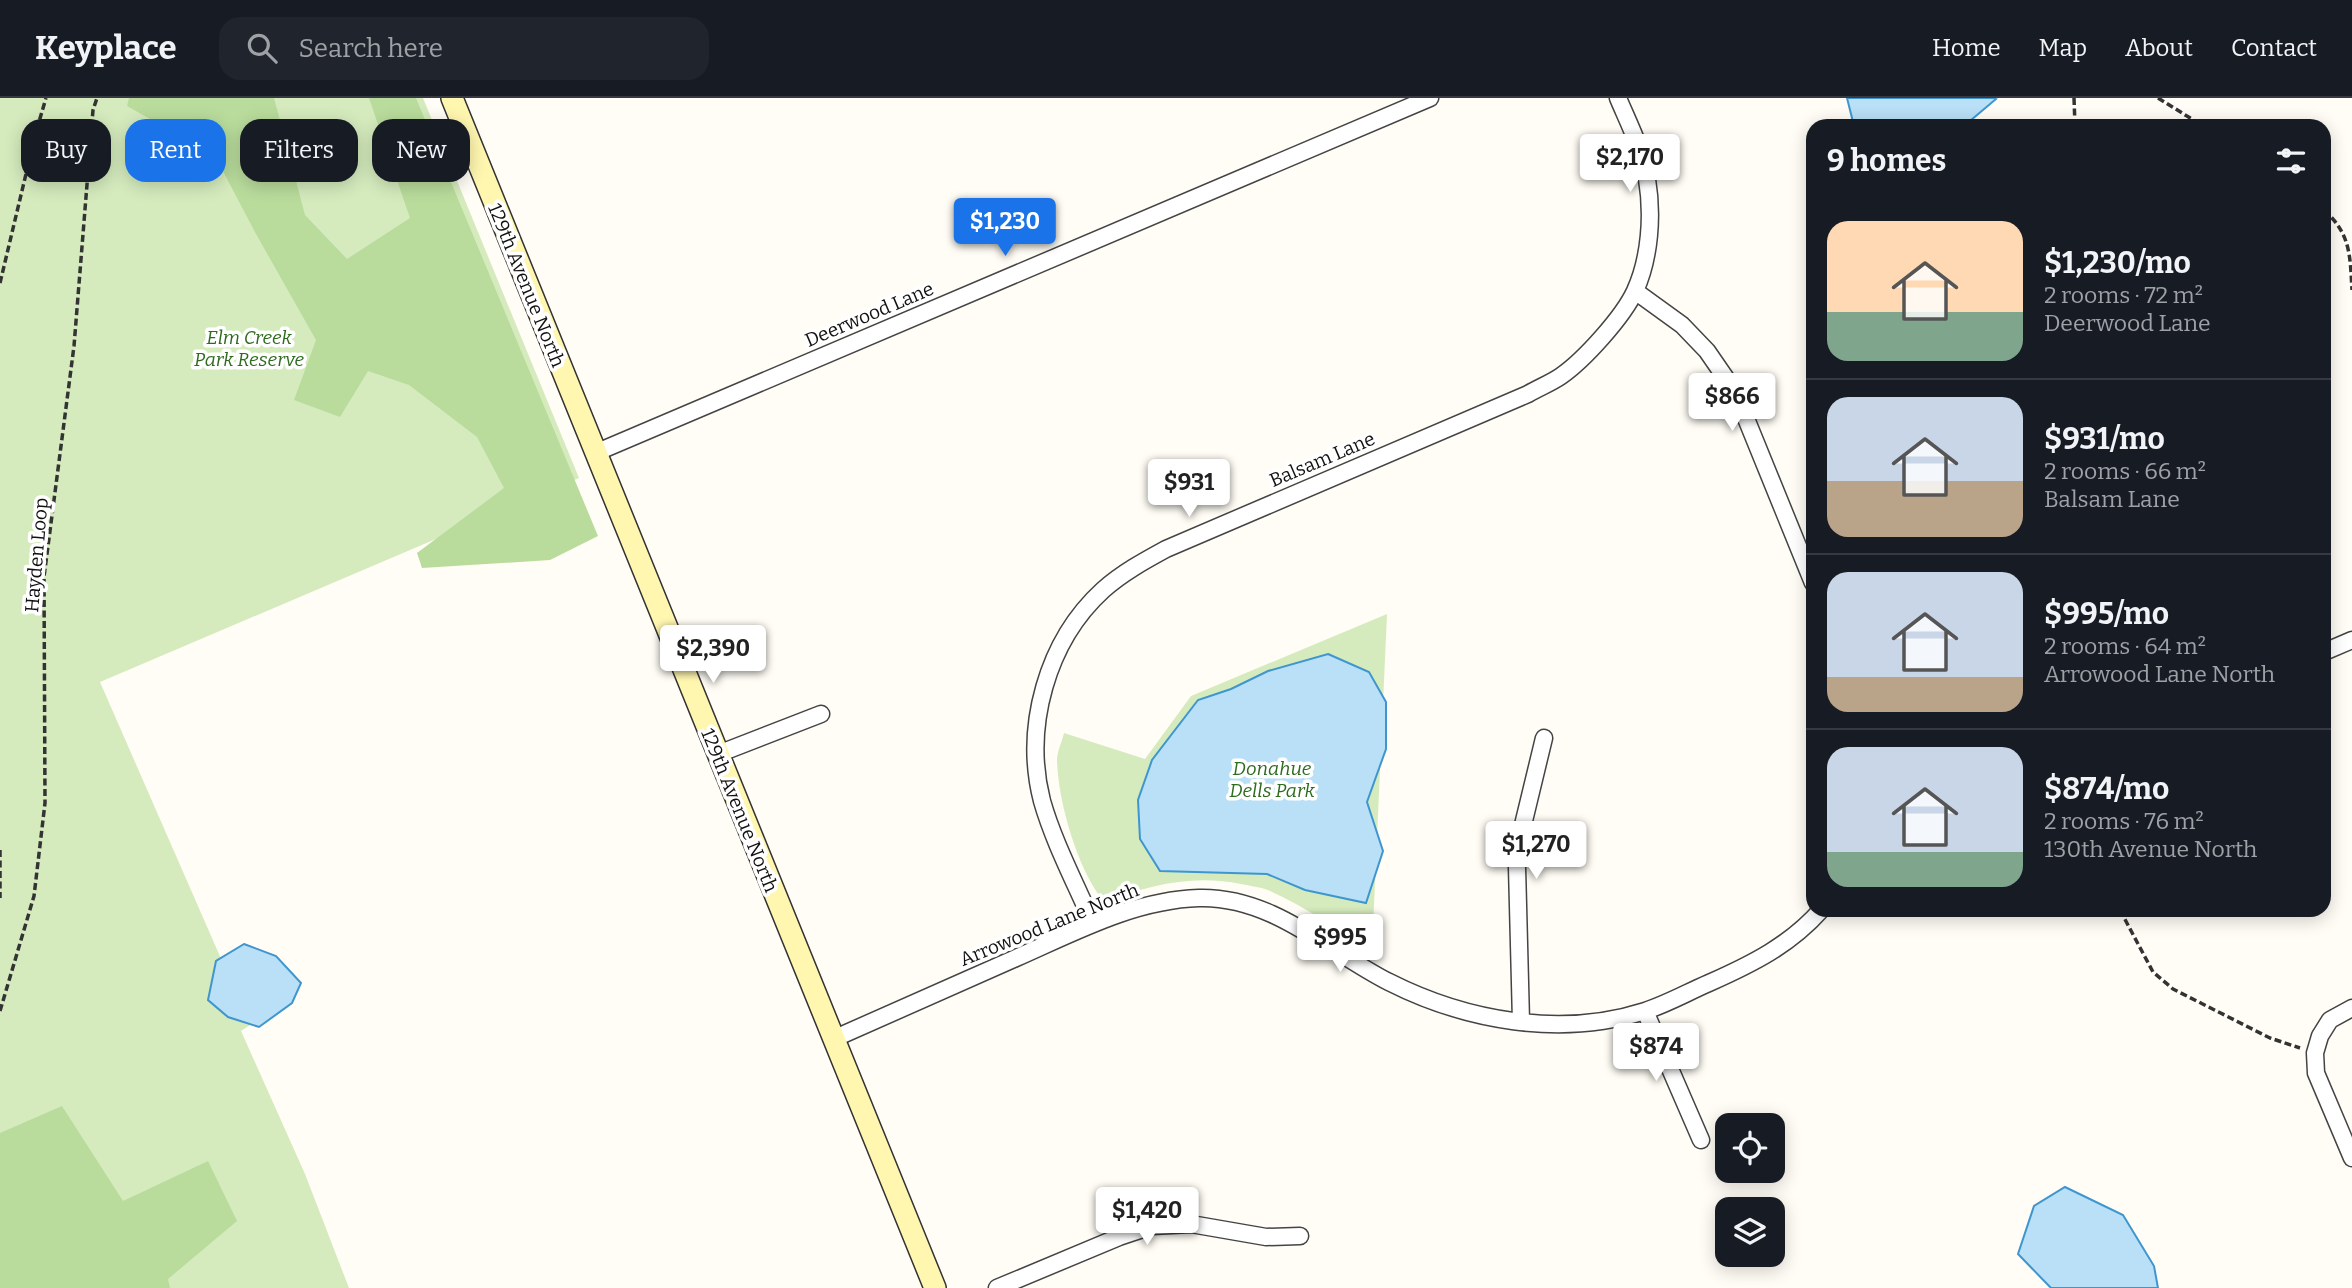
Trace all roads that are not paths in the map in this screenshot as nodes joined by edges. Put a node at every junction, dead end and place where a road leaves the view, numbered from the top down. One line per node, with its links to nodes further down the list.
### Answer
1 (452, 98): 5 (main road, 129th Avenue North)
2 (1430, 98): 5 (street, Deerwood Lane)
3 (1618, 98): 4 (street)
4 (1635, 292): 6 (street); 13 (street, Balsam Lane)
5 (595, 453): 11 (main road, 129th Avenue North)
6 (1806, 566)
7 (2352, 640): 8 (street)
8 (2331, 649)
9 (821, 714): 11 (street)
10 (1544, 738): 16 (street)
11 (718, 754): 17 (main road, 129th Avenue North)
12 (1815, 917): 15 (street, Arrowood Lane North)
13 (1093, 925): 16 (street, Arrowood Lane North); 17 (street, Arrowood Lane North)
14 (2352, 1008): 19 (street)
15 (1645, 1011): 16 (street, Arrowood Lane North); 18 (street)
16 (1521, 1021)
17 (833, 1038): 21 (main road, 129th Avenue North)
18 (1701, 1140)
19 (2352, 1158)
20 (1300, 1236): 22 (street)
21 (935, 1288)
22 (997, 1288)

